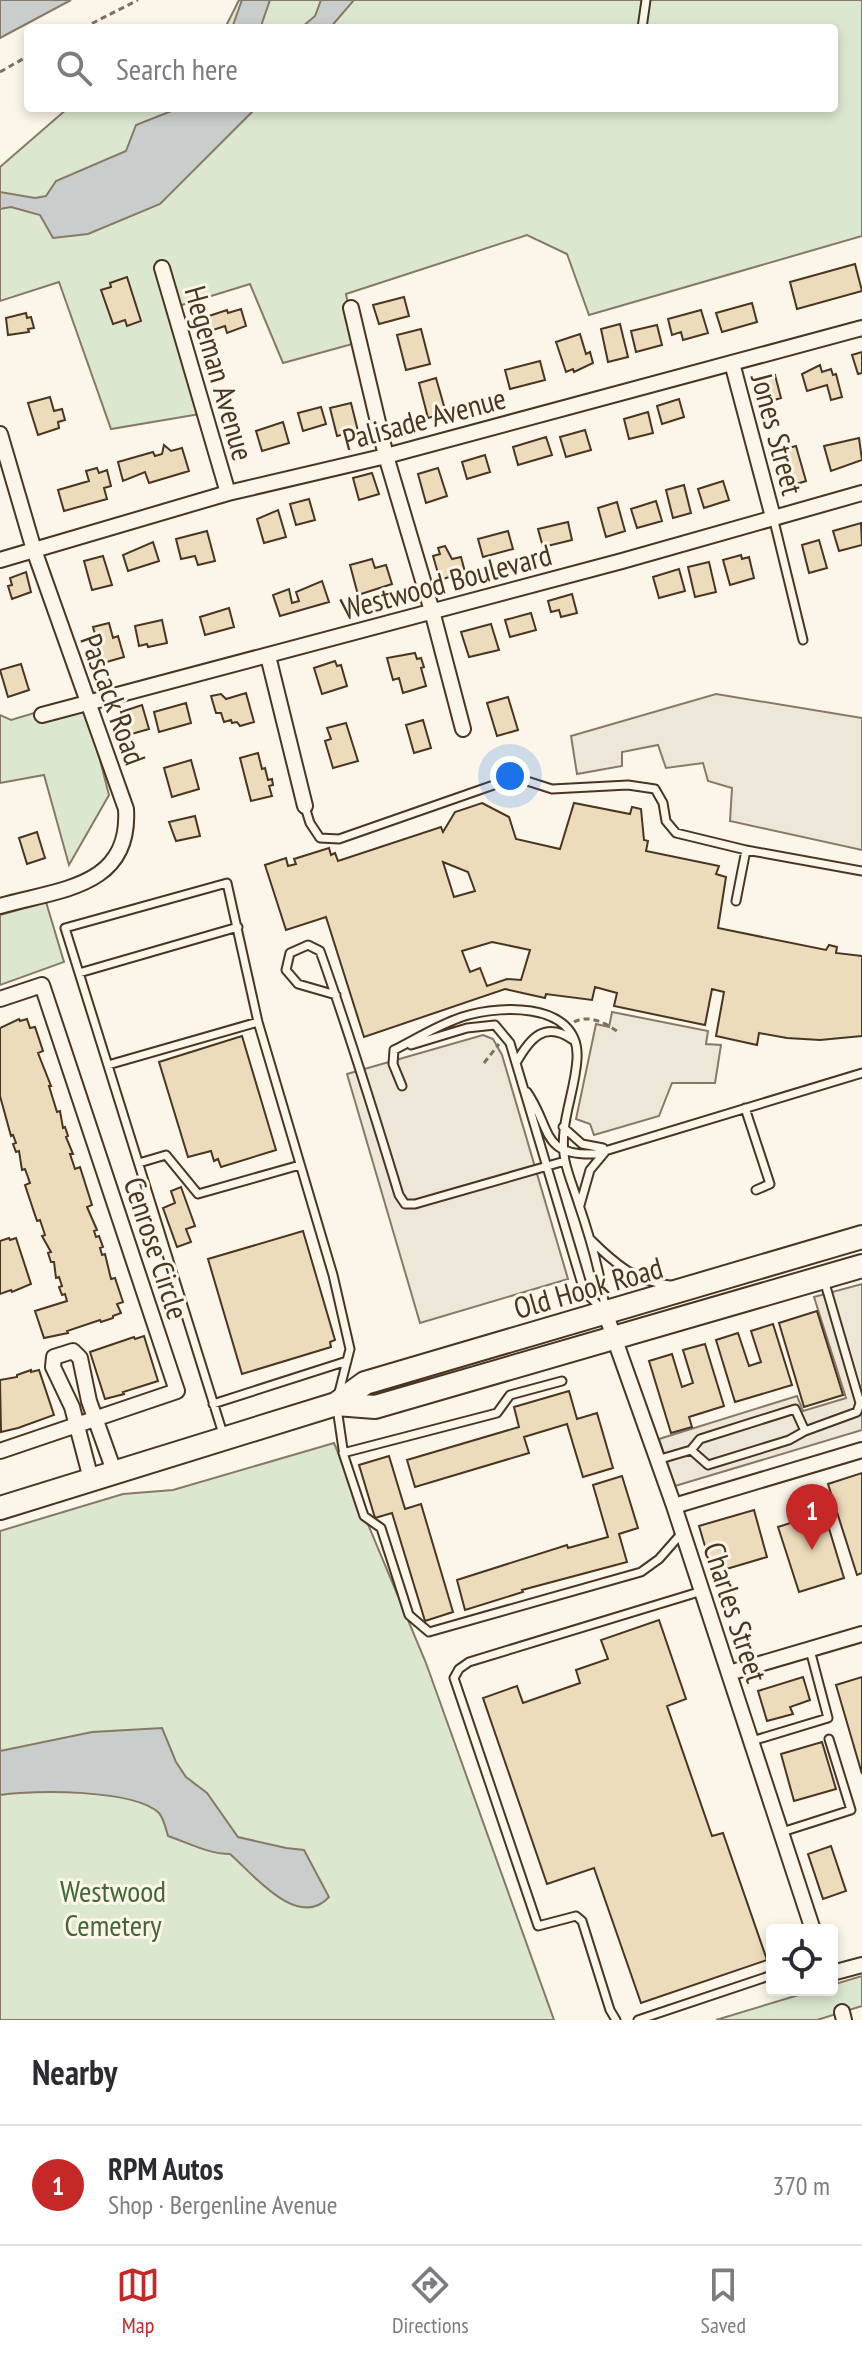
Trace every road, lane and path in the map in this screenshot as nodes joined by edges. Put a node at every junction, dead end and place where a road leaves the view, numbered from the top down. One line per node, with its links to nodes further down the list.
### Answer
1 (138, 0): 3 (path)
2 (646, 0): 4 (lane)
3 (91, 24)
4 (643, 24)
5 (24, 58): 6 (path)
6 (0, 72)
7 (162, 268): 13 (street, Hegeman Avenue)
8 (351, 308): 12 (street)
9 (862, 328): 10 (street, Palisade Avenue)
10 (732, 363): 12 (street, Palisade Avenue); 15 (street, Jones Street)
11 (0, 434): 16 (street, Pascack Road)
12 (386, 456): 13 (street, Palisade Avenue); 18 (street)
13 (228, 493): 16 (street, Palisade Avenue)
14 (862, 493): 15 (street, Westwood Boulevard)
15 (773, 517): 18 (street, Westwood Boulevard); 19 (lane)
16 (34, 550): 17 (street, Palisade Avenue); 21 (street, Pascack Road)
17 (0, 560)
18 (432, 611): 20 (street, Westwood Boulevard); 23 (street)
19 (803, 640)
20 (268, 656): 21 (street, Westwood Boulevard); 24 (street)
21 (87, 701): 22 (street, Westwood Boulevard); 28 (street, Pascack Road)
22 (42, 715)
23 (463, 729)
24 (305, 806): 25 (lane)
25 (746, 850): 26 (lane); 27 (lane)
26 (862, 871)
27 (736, 901)
28 (0, 906)
29 (238, 927): 30 (lane); 30 (lane); 33 (lane)
30 (79, 973): 39 (lane)
31 (336, 995): 31 (lane); 50 (lane)
32 (0, 999): 64 (street, Cenrose Circle)
33 (258, 1022): 39 (lane); 49 (lane)
34 (567, 1025): 35 (path); 36 (lane); 37 (lane)
35 (618, 1032)
36 (575, 1041): 38 (lane); 44 (lane)
37 (394, 1050): 38 (lane); 42 (lane)
38 (516, 1063): 41 (lane)
39 (108, 1065): 48 (lane)
40 (862, 1073): 43 (lane)
41 (522, 1085): 46 (lane); 50 (lane)
42 (402, 1086)
43 (745, 1108): 45 (lane); 51 (lane)
44 (563, 1127): 45 (lane); 46 (lane)
45 (610, 1148): 46 (lane); 52 (lane)
46 (564, 1151): 47 (lane)
47 (565, 1161): 50 (lane); 52 (lane)
48 (139, 1163): 49 (lane); 62 (lane)
49 (300, 1165): 60 (lane)
50 (546, 1166): 58 (lane)
51 (756, 1190)
52 (580, 1206): 53 (lane)
53 (589, 1237): 57 (lane); 58 (lane)
54 (862, 1237): 57 (main road, Old Hook Road)
55 (862, 1266): 56 (main road, Old Hook Road)
56 (823, 1277): 59 (main road, Old Hook Road); 66 (lane)
57 (697, 1287): 58 (main road, Old Hook Road)
58 (605, 1312): 59 (street, Charles Street); 63 (main road, Old Hook Road)
59 (613, 1338): 63 (main road, Old Hook Road); 72 (street, Charles Street)
60 (347, 1361): 62 (lane); 63 (lane)
61 (562, 1381): 71 (lane)
62 (213, 1404): 67 (lane)
63 (336, 1404): 67 (main road, Old Hook Road); 71 (lane)
64 (95, 1419): 65 (street, Cenrose Circle); 65 (street); 73 (street)
65 (77, 1425): 70 (street, Cenrose Circle); 74 (street)
66 (805, 1431): 68 (lane); 68 (lane)
67 (224, 1438): 73 (main road, Old Hook Road)
68 (691, 1450): 72 (lane)
69 (862, 1450): 75 (street)
70 (0, 1451)
71 (343, 1453): 77 (lane)
72 (657, 1460): 75 (street, Charles Street)
73 (114, 1471): 74 (main road, Old Hook Road)
74 (91, 1479): 76 (main road, Old Hook Road)
75 (674, 1506): 77 (street, Charles Street)
76 (0, 1508)
77 (682, 1532): 78 (street, Charles Street)
78 (702, 1591): 81 (street, Charles Street); 89 (lane)
79 (862, 1634): 80 (street)
80 (810, 1649): 81 (street); 83 (lane)
81 (729, 1673): 83 (street, Charles Street)
82 (829, 1739): 84 (lane)
83 (752, 1741): 84 (street, Charles Street)
84 (782, 1832): 85 (street, Charles Street)
85 (811, 1924)
86 (862, 1965): 87 (street)
87 (838, 1971)
88 (766, 1977): 90 (lane)
89 (616, 2020)
90 (638, 2020)

